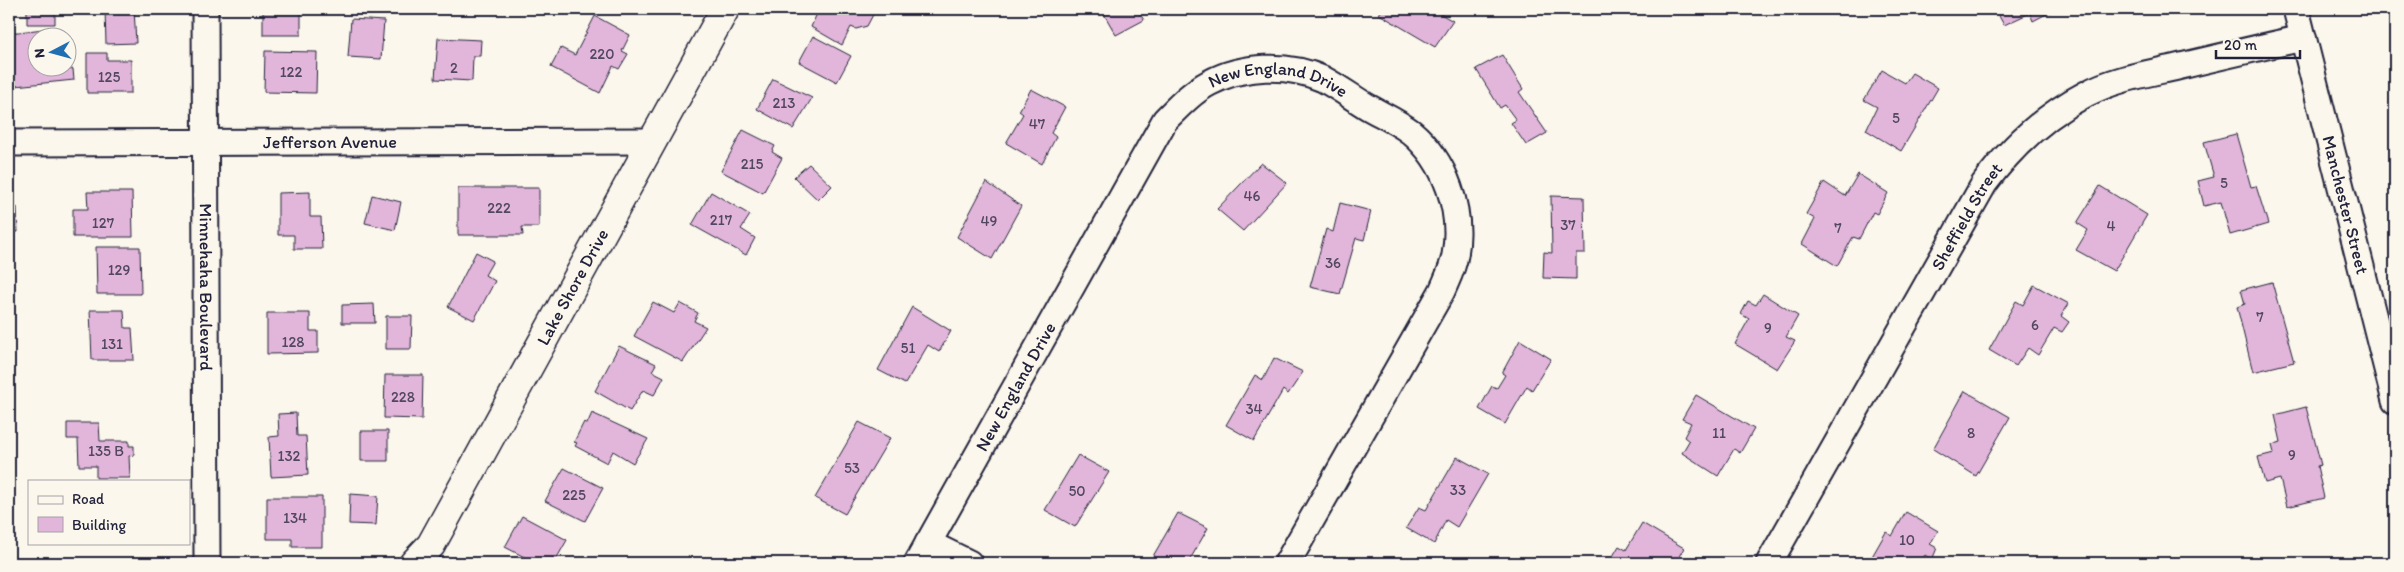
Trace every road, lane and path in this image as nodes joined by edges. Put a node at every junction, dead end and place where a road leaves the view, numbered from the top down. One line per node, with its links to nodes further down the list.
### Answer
1 (205, 9): 6 (street, Minnehaha Boulevard)
2 (725, 9): 5 (street, Lake Shore Drive)
3 (2296, 9): 4 (street, Manchester Street)
4 (2303, 38): 8 (street, Manchester Street); 14 (street, Sheffield Street)
5 (652, 141): 6 (street, Jefferson Avenue); 11 (street, Lake Shore Drive)
6 (206, 142): 7 (street, Jefferson Avenue); 10 (street, Minnehaha Boulevard)
7 (9, 143)
8 (2395, 401)
9 (923, 553): 12 (street); 13 (street, New England Drive)
10 (207, 563)
11 (414, 563)
12 (969, 563)
13 (1287, 563)
14 (1769, 563)

